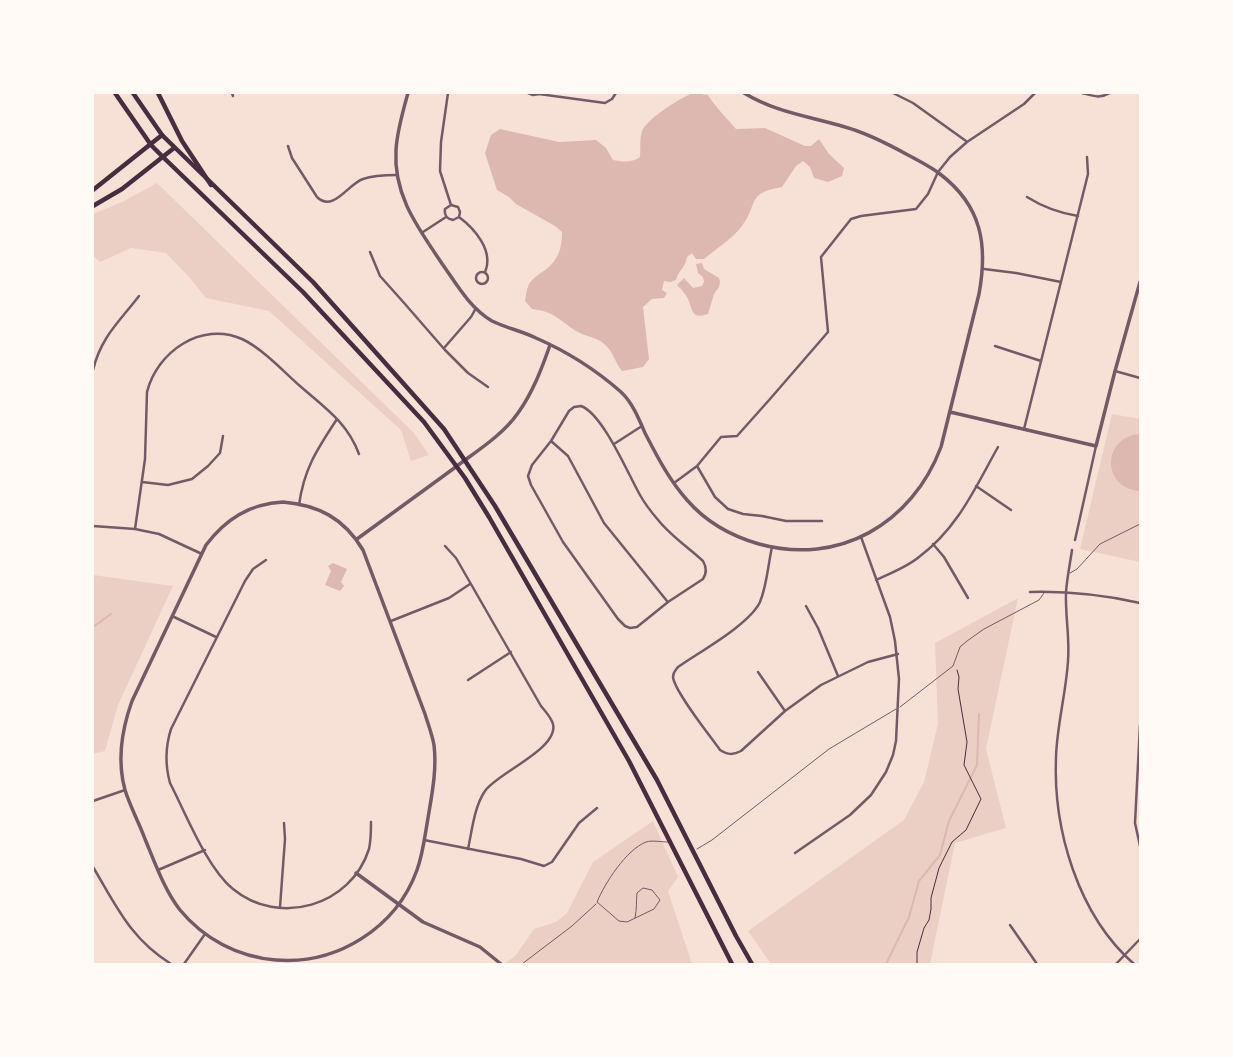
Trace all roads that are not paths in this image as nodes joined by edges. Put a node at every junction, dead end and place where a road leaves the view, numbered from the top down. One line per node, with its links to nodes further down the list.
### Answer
1 (115, 93): 16 (main road)
2 (133, 93): 14 (main road)
3 (158, 93): 23 (main road)
4 (408, 93): 22 (street)
5 (448, 93): 27 (street)
6 (528, 93): 13 (street)
7 (615, 93): 13 (street)
8 (744, 93): 21 (street)
9 (893, 93): 15 (street)
10 (1035, 93): 15 (street)
11 (1082, 93): 12 (street)
12 (1111, 93)
13 (541, 94)
14 (162, 135): 16 (main road); 18 (main road)
15 (967, 142): 21 (street)
16 (151, 145): 19 (main road); 24 (main road)
17 (288, 146): 22 (street)
18 (174, 148): 19 (main road); 23 (main road)
19 (162, 157): 26 (main road); 58 (main road)
20 (1087, 157): 29 (street)
21 (938, 172): 33 (street); 59 (street)
22 (397, 175): 31 (street)
23 (211, 185): 57 (main road)
24 (93, 190)
25 (1027, 197): 29 (street)
26 (93, 205)
27 (451, 205): 28 (street); 30 (street)
28 (459, 216): 30 (street); 34 (street)
29 (1078, 216): 35 (street)
30 (446, 217): 31 (street)
31 (422, 233): 38 (street)
32 (370, 252): 41 (street)
33 (984, 269): 35 (street); 47 (street)
34 (485, 272)
35 (1060, 282): 42 (street)
36 (1140, 282): 44 (street)
37 (139, 296): 43 (street)
38 (476, 308): 39 (street); 41 (street)
39 (550, 345): 49 (street); 57 (street)
40 (995, 346): 42 (street)
41 (444, 348): 46 (street)
42 (1041, 361): 50 (street)
43 (93, 370)
44 (1115, 371): 45 (street); 54 (street)
45 (1140, 378)
46 (488, 387)
47 (950, 412): 50 (street); 69 (street)
48 (338, 419): 56 (street); 60 (street); 63 (street)
49 (642, 426): 53 (street); 61 (street)
50 (1024, 429): 54 (street)
51 (223, 436): 60 (street)
52 (551, 441): 53 (street); 85 (street); 85 (street)
53 (614, 444): 85 (street)
54 (1096, 446): 71 (street)
55 (998, 447): 62 (street)
56 (359, 454)
57 (465, 460): 58 (street); 109 (main road)
58 (456, 466): 70 (street); 105 (main road)
59 (697, 466): 61 (street); 65 (street)
60 (142, 482): 68 (street)
61 (674, 483): 74 (street)
62 (976, 486): 64 (street); 72 (street)
63 (299, 505): 70 (street); 76 (street)
64 (1011, 510)
65 (822, 521)
66 (1140, 524): 78 (lane)
67 (93, 526): 68 (street)
68 (135, 528): 76 (street)
69 (861, 537): 74 (street); 79 (street)
70 (357, 539): 89 (street)
71 (1075, 540)
72 (933, 544): 79 (street); 84 (street)
73 (445, 546): 80 (street)
74 (772, 547): 97 (street)
75 (1073, 550): 78 (street)
76 (202, 554): 88 (street)
77 (266, 560): 90 (street)
78 (1068, 574): 83 (street)
79 (876, 580): 92 (street)
80 (471, 584): 89 (street); 91 (street)
81 (1045, 591): 82 (street); 83 (street); 96 (lane)
82 (1030, 592)
83 (1066, 593): 86 (street); 121 (street)
84 (968, 598)
85 (668, 602)
86 (1140, 603)
87 (806, 607): 94 (street)
88 (172, 616): 90 (street); 99 (street)
89 (391, 621): 104 (street)
90 (216, 637): 108 (street)
91 (511, 652): 95 (street); 107 (street)
92 (898, 654): 94 (street); 96 (street)
93 (758, 672): 97 (street)
94 (838, 677): 97 (street)
95 (468, 680)
96 (897, 709): 109 (lane); 110 (street)
97 (785, 711)
98 (1140, 725): 106 (street)
99 (125, 790): 100 (street); 112 (street)
100 (93, 801)
101 (597, 808): 107 (street)
102 (371, 822): 113 (street)
103 (284, 823): 116 (street)
104 (424, 840): 107 (street); 115 (street)
105 (670, 842): 114 (lane); 128 (main road)
106 (1140, 846)
107 (468, 849)
108 (205, 850): 112 (street); 116 (street)
109 (693, 852): 129 (main road)
110 (794, 853)
111 (93, 867): 123 (street)
112 (158, 870): 119 (street)
113 (356, 873): 115 (street); 116 (street)
114 (597, 902): 117 (lane); 127 (lane)
115 (399, 904): 122 (street); 126 (street)
116 (280, 907)
117 (635, 918): 117 (lane)
118 (1010, 925): 130 (street)
119 (205, 934): 122 (street); 124 (street)
120 (1140, 939): 121 (street)
121 (1125, 956): 131 (street); 132 (street)
122 (312, 958): 125 (street)
123 (171, 964)
124 (184, 964)
125 (313, 964)
126 (501, 964)
127 (522, 964)
128 (732, 964)
129 (752, 964)
130 (1037, 964)
131 (1116, 964)
132 (1135, 964)

